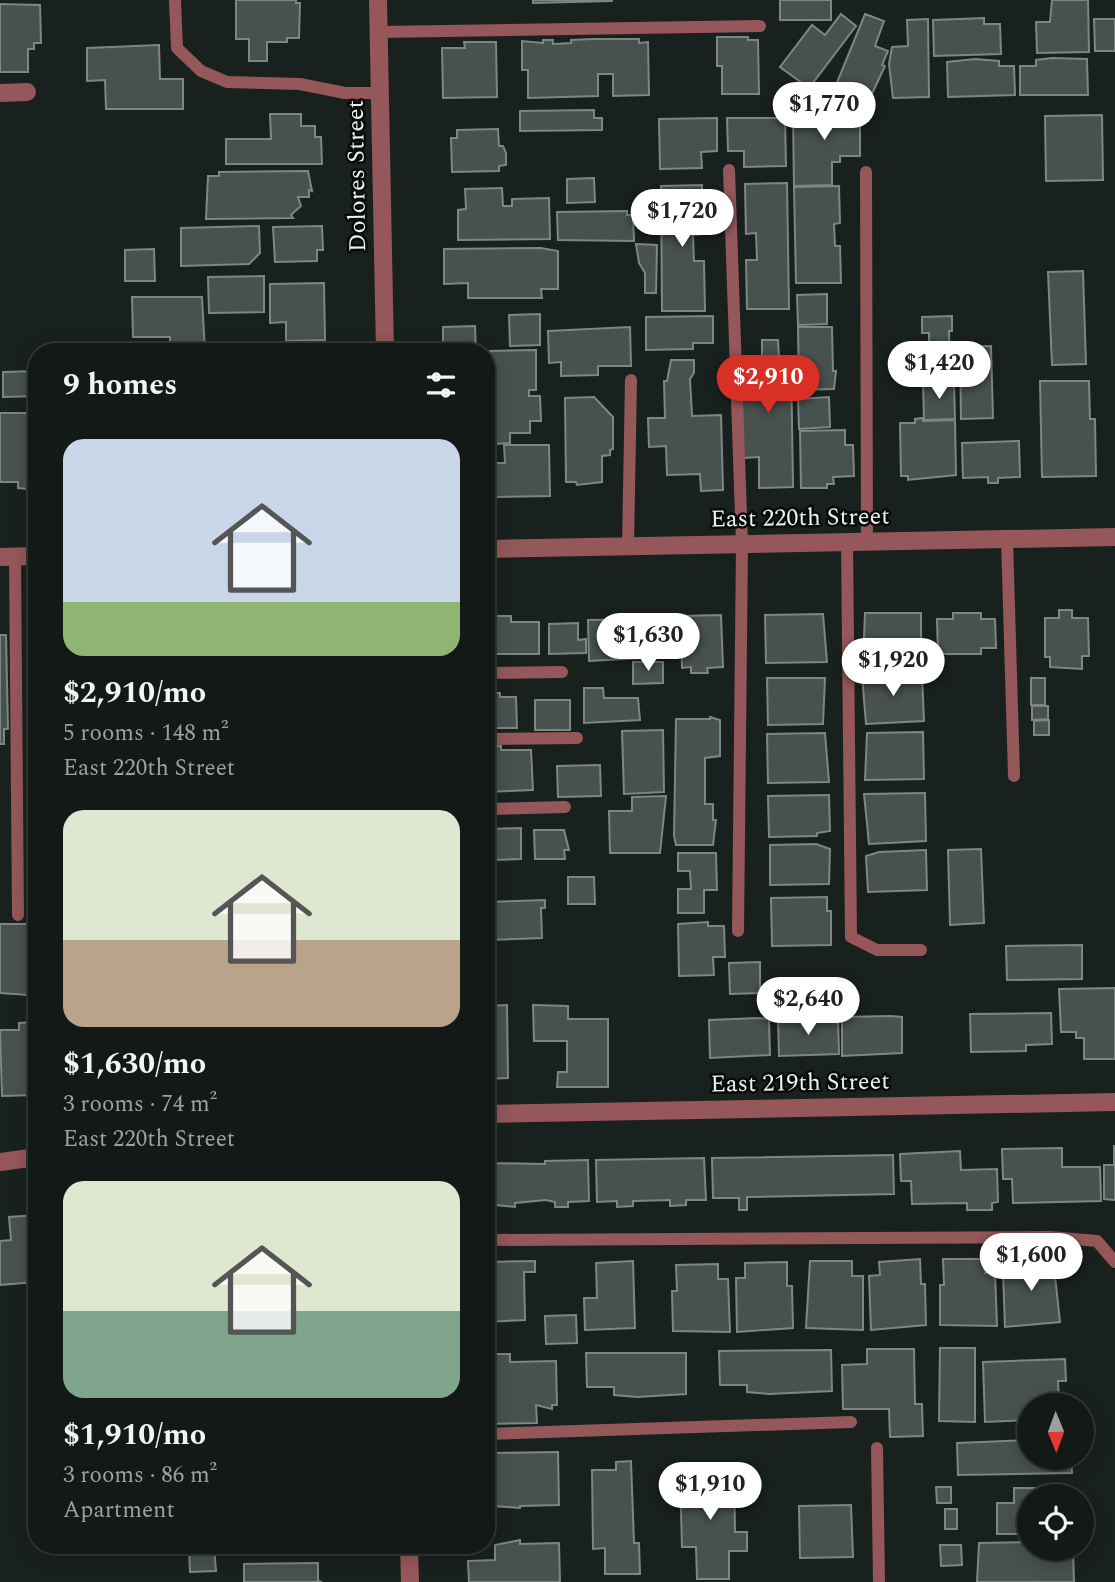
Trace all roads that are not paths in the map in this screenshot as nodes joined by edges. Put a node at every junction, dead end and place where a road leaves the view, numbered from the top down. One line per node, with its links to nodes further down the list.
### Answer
1 (378, 0): 4 (street, Dolores Street)
2 (175, 1): 7 (lane)
3 (760, 26): 4 (lane)
4 (379, 32): 7 (street, Dolores Street)
5 (27, 92): 6 (street)
6 (0, 93)
7 (380, 93): 10 (street, Dolores Street)
8 (729, 170): 16 (lane)
9 (866, 172): 14 (lane)
10 (385, 343)
11 (631, 380): 17 (lane)
12 (1115, 537): 13 (street, East 220th Street)
13 (1007, 539): 14 (street, East 220th Street); 25 (lane)
14 (867, 541): 15 (street, East 220th Street)
15 (847, 542): 16 (street, East 220th Street); 30 (lane)
16 (742, 544): 17 (street, East 220th Street); 29 (lane)
17 (628, 546): 18 (street, East 220th Street)
18 (495, 549)
19 (8, 556): 20 (street); 28 (lane)
20 (28, 556)
21 (562, 672): 22 (lane)
22 (495, 673)
23 (577, 738): 24 (lane)
24 (495, 739)
25 (1014, 776)
26 (565, 807): 27 (lane)
27 (495, 809)
28 (18, 915)
29 (738, 931)
30 (920, 950)
31 (1115, 1102): 32 (street, East 219th Street)
32 (495, 1114)
33 (28, 1158): 34 (street)
34 (0, 1162)
35 (495, 1240): 36 (lane)
36 (1115, 1262)
37 (851, 1422): 38 (lane)
38 (495, 1434)
39 (877, 1448): 42 (lane)
40 (409, 1554): 41 (street)
41 (410, 1582)
42 (879, 1582)

